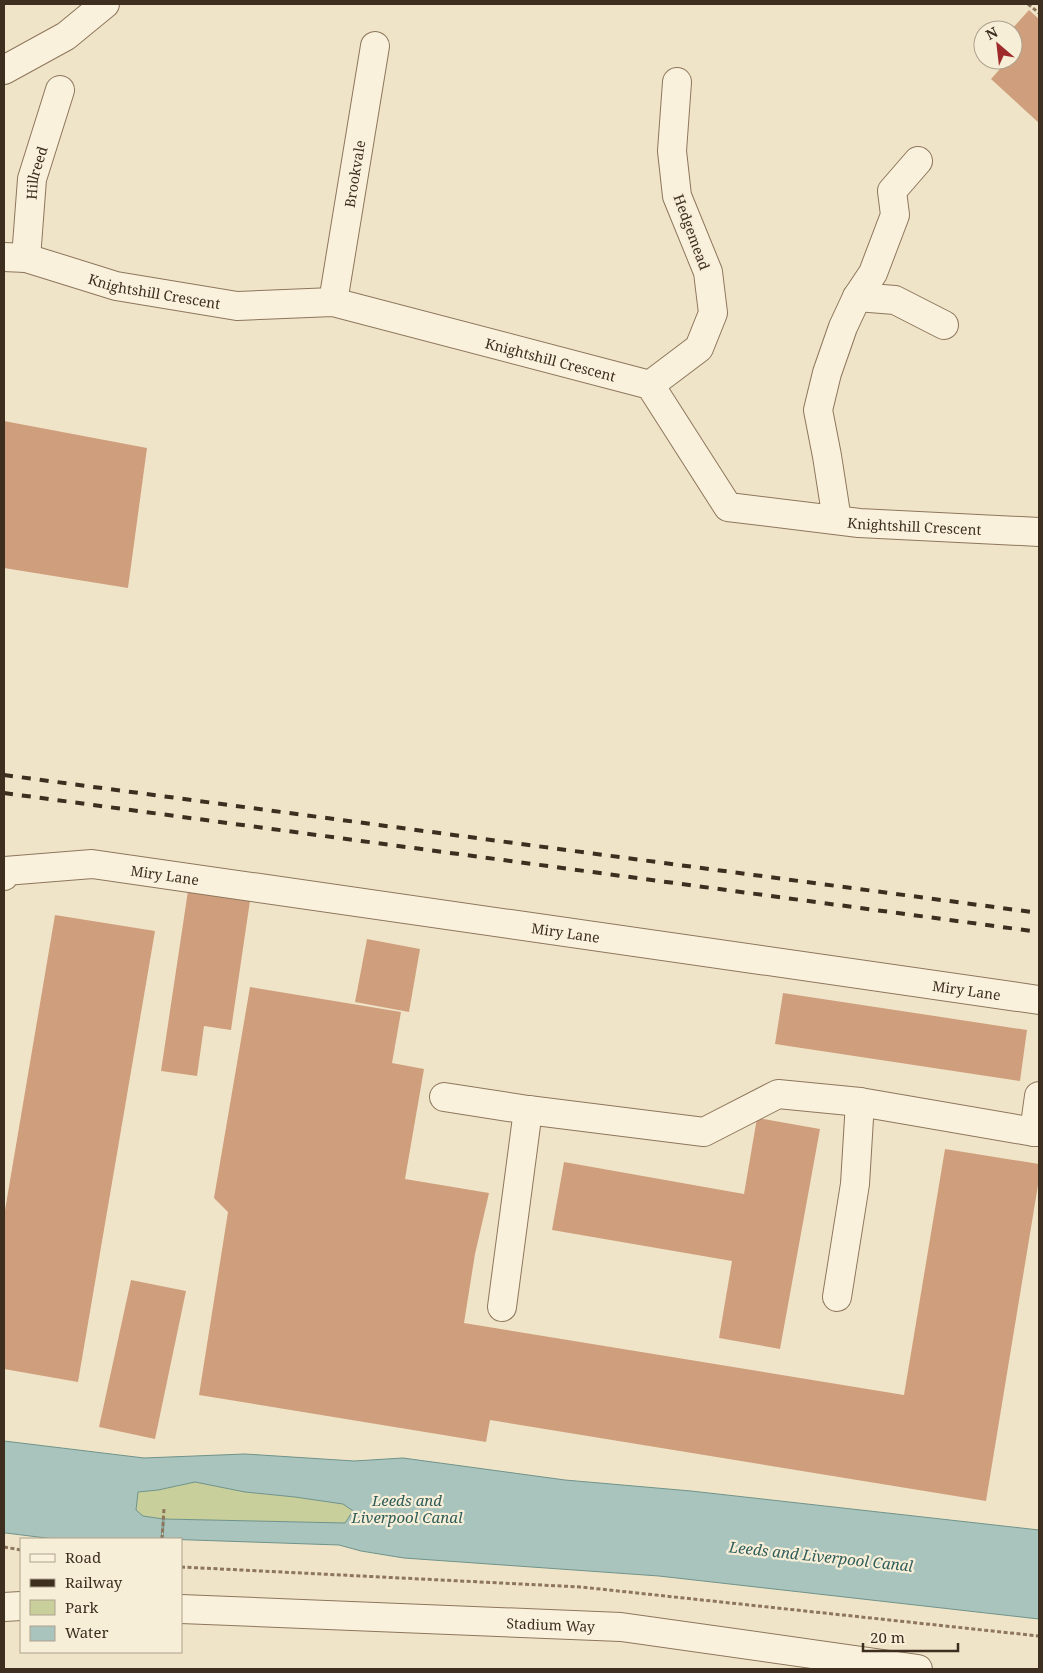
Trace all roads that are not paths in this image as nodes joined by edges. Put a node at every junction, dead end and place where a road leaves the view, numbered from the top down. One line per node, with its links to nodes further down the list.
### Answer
1 (105, 4): 3 (street)
2 (374, 46): 9 (street, Brookvale)
3 (4, 70)
4 (677, 82): 11 (street, Hedgemead)
5 (60, 90): 7 (street, Hillreed)
6 (918, 161): 8 (street)
7 (15, 258): 9 (street, Knightshill Crescent)
8 (857, 297): 10 (street); 12 (street)
9 (333, 302): 11 (street, Knightshill Crescent)
10 (944, 325)
11 (650, 385): 12 (street, Knightshill Crescent)
12 (837, 520): 13 (street, Knightshill Crescent)
13 (1039, 532)
14 (4, 876): 15 (street, Miry Lane)
15 (1039, 1000)
16 (1039, 1096): 20 (street)
17 (444, 1097): 19 (street)
18 (860, 1102): 19 (street); 20 (street); 21 (street)
19 (528, 1110): 22 (street)
20 (1037, 1132)
21 (837, 1297)
22 (502, 1307)
23 (20, 1606): 24 (street)
24 (4, 1607)
25 (182, 1609): 26 (street, Stadium Way)
26 (918, 1669)

